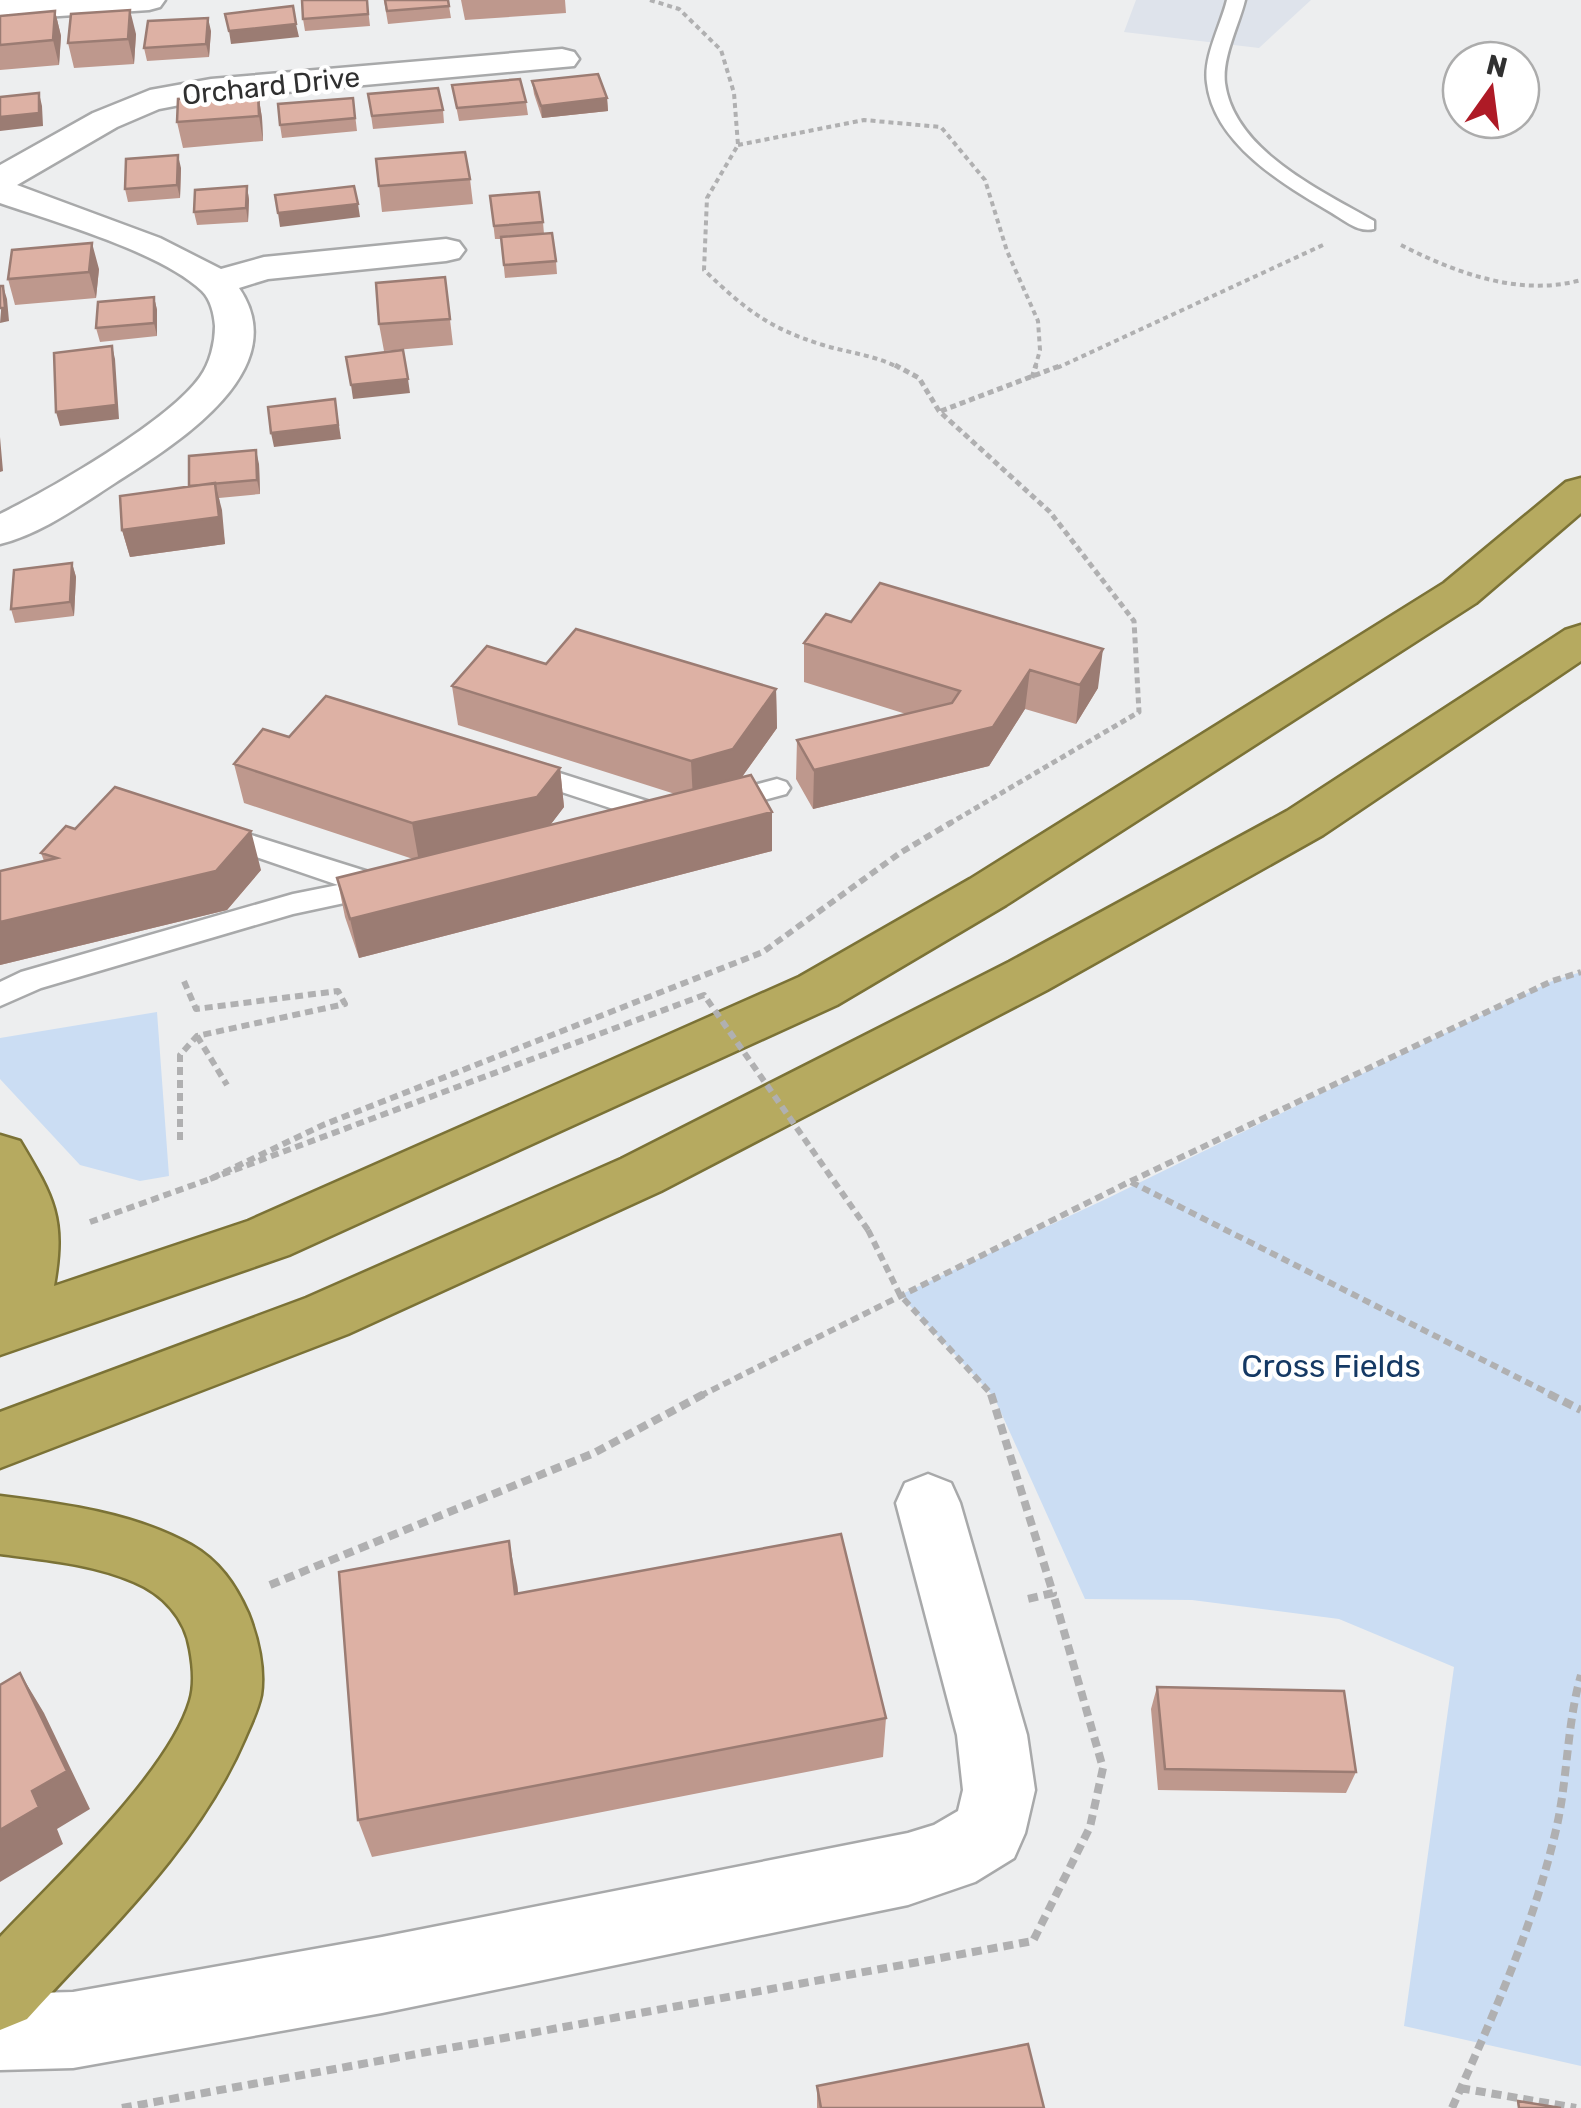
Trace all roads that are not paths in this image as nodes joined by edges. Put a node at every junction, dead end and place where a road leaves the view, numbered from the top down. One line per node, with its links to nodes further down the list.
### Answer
1 (150, 0): 3 (street)
2 (1236, 0): 6 (lane)
3 (0, 10)
4 (562, 59): 5 (street, Orchard Drive)
5 (7, 198): 8 (street, Orchard Drive)
6 (1367, 225)
7 (446, 250): 8 (street)
8 (215, 283): 10 (street)
9 (1581, 491): 21 (highway)
10 (0, 531)
11 (1581, 640): 22 (highway)
12 (503, 764): 14 (lane)
13 (777, 788): 14 (lane)
14 (681, 812): 16 (lane)
15 (199, 827): 18 (lane)
16 (604, 830)
17 (412, 878): 18 (lane)
18 (374, 887): 19 (lane)
19 (0, 995)
20 (0, 1157): 21 (highway)
21 (8, 1326)
22 (0, 1440)
23 (928, 1503): 26 (street)
24 (0, 1525): 25 (highway)
25 (0, 1992)
26 (0, 2032)

